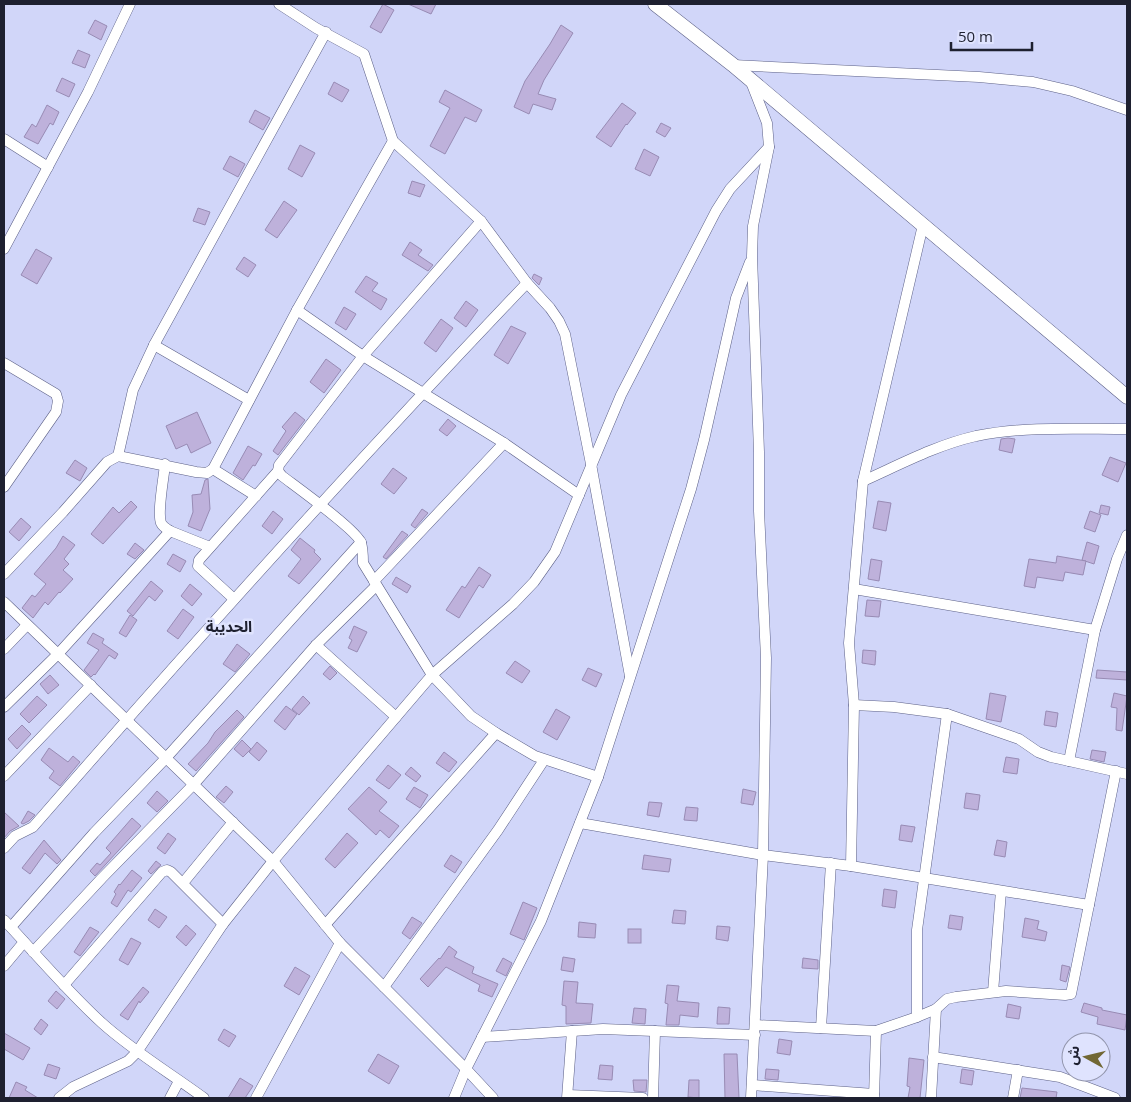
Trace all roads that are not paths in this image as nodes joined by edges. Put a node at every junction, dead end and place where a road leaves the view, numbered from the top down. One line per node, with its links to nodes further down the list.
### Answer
1 (130, 4): 11 (street)
2 (279, 4): 4 (street)
3 (655, 4): 5 (main road)
4 (326, 32): 9 (street); 18 (street)
5 (733, 65): 6 (main road); 7 (street)
6 (749, 79): 10 (street); 13 (main road)
7 (1127, 110)
8 (4, 139): 11 (street)
9 (393, 142): 12 (street); 17 (street)
10 (769, 147): 15 (street); 28 (street)
11 (48, 167): 14 (street)
12 (481, 221): 16 (street); 19 (street)
13 (923, 225): 22 (main road); 31 (street)
14 (4, 249)
15 (752, 256): 51 (street); 70 (street)
16 (527, 283): 21 (street); 28 (street)
17 (297, 310): 19 (street); 23 (street)
18 (154, 345): 23 (street); 26 (street)
19 (363, 356): 21 (street); 30 (street)
20 (4, 362): 32 (street)
21 (422, 394): 25 (street); 35 (street)
22 (1127, 397)
23 (250, 400): 29 (street)
24 (1127, 429): 31 (street)
25 (504, 443): 33 (street); 41 (street)
26 (118, 456): 27 (street); 40 (street)
27 (165, 464): 29 (street); 36 (street)
28 (591, 464): 33 (street); 51 (street)
29 (212, 469): 34 (street)
30 (278, 471): 34 (street); 35 (street)
31 (863, 481): 42 (street)
32 (4, 487)
33 (579, 495): 50 (street)
34 (256, 496): 39 (street)
35 (320, 504): 38 (street); 43 (street)
36 (170, 531): 39 (street); 49 (street)
37 (1127, 535): 46 (street)
38 (361, 542): 41 (street); 59 (street)
39 (210, 547): 43 (street)
40 (4, 574)
41 (375, 583): 47 (street); 50 (street)
42 (854, 589): 46 (street); 53 (street)
43 (234, 599): 57 (street)
44 (4, 602): 45 (street)
45 (27, 624): 48 (street); 49 (street)
46 (1095, 630): 61 (street)
47 (316, 645): 56 (street); 66 (street)
48 (4, 649)
49 (58, 654): 52 (street); 54 (street)
50 (432, 675): 56 (street); 58 (street)
51 (630, 677): 65 (street)
52 (91, 685): 57 (street); 64 (street)
53 (854, 705): 55 (street); 73 (street)
54 (4, 707)
55 (947, 714): 61 (street); 74 (street)
56 (396, 717): 71 (street)
57 (126, 720): 59 (street); 69 (street)
58 (496, 733): 60 (street); 80 (street)
59 (166, 758): 66 (street); 78 (street)
60 (544, 760): 65 (street); 86 (street)
61 (1069, 761): 62 (street)
62 (1116, 771): 63 (street); 77 (street)
63 (1127, 774)
64 (4, 776)
65 (598, 776): 68 (street)
66 (194, 784): 67 (street); 83 (street)
67 (233, 822): 71 (street); 75 (street)
68 (580, 823): 70 (street); 95 (street)
69 (4, 848)
70 (763, 855): 72 (street); 91 (street)
71 (273, 861): 79 (street); 80 (street)
72 (831, 863): 73 (street); 90 (street)
73 (850, 866): 74 (street)
74 (924, 879): 76 (street); 89 (street)
75 (183, 883): 79 (street); 85 (street)
76 (1001, 891): 77 (street); 87 (street)
77 (1089, 905): 87 (street)
78 (7, 924): 81 (street)
79 (223, 924): 96 (street)
80 (325, 925): 82 (street)
81 (24, 942): 83 (street); 84 (street)
82 (340, 943): 86 (street); 108 (street)
83 (33, 952): 85 (street)
84 (4, 966)
85 (64, 985): 96 (street)
86 (384, 987): 98 (street)
87 (993, 992): 88 (street)
88 (936, 1009): 89 (street); 97 (street)
89 (917, 1017): 94 (street)
90 (820, 1028): 91 (street); 94 (street)
91 (755, 1030): 93 (street); 101 (street)
92 (572, 1031): 93 (street); 95 (street); 102 (street)
93 (655, 1031): 112 (street)
94 (876, 1031): 103 (street)
95 (482, 1037): 98 (street)
96 (137, 1052): 100 (street); 105 (street)
97 (933, 1057): 99 (street); 114 (street)
98 (466, 1069): 109 (street); 110 (street)
99 (1018, 1070): 104 (street); 115 (street)
100 (179, 1080): 106 (street); 107 (street)
101 (752, 1085): 103 (street); 113 (street)
102 (567, 1096): 111 (street)
103 (874, 1096)
104 (1109, 1097)
105 (59, 1098)
106 (170, 1098)
107 (204, 1098)
108 (256, 1098)
109 (454, 1098)
110 (493, 1098)
111 (643, 1098)
112 (653, 1098)
113 (751, 1098)
114 (931, 1098)
115 (1014, 1098)

